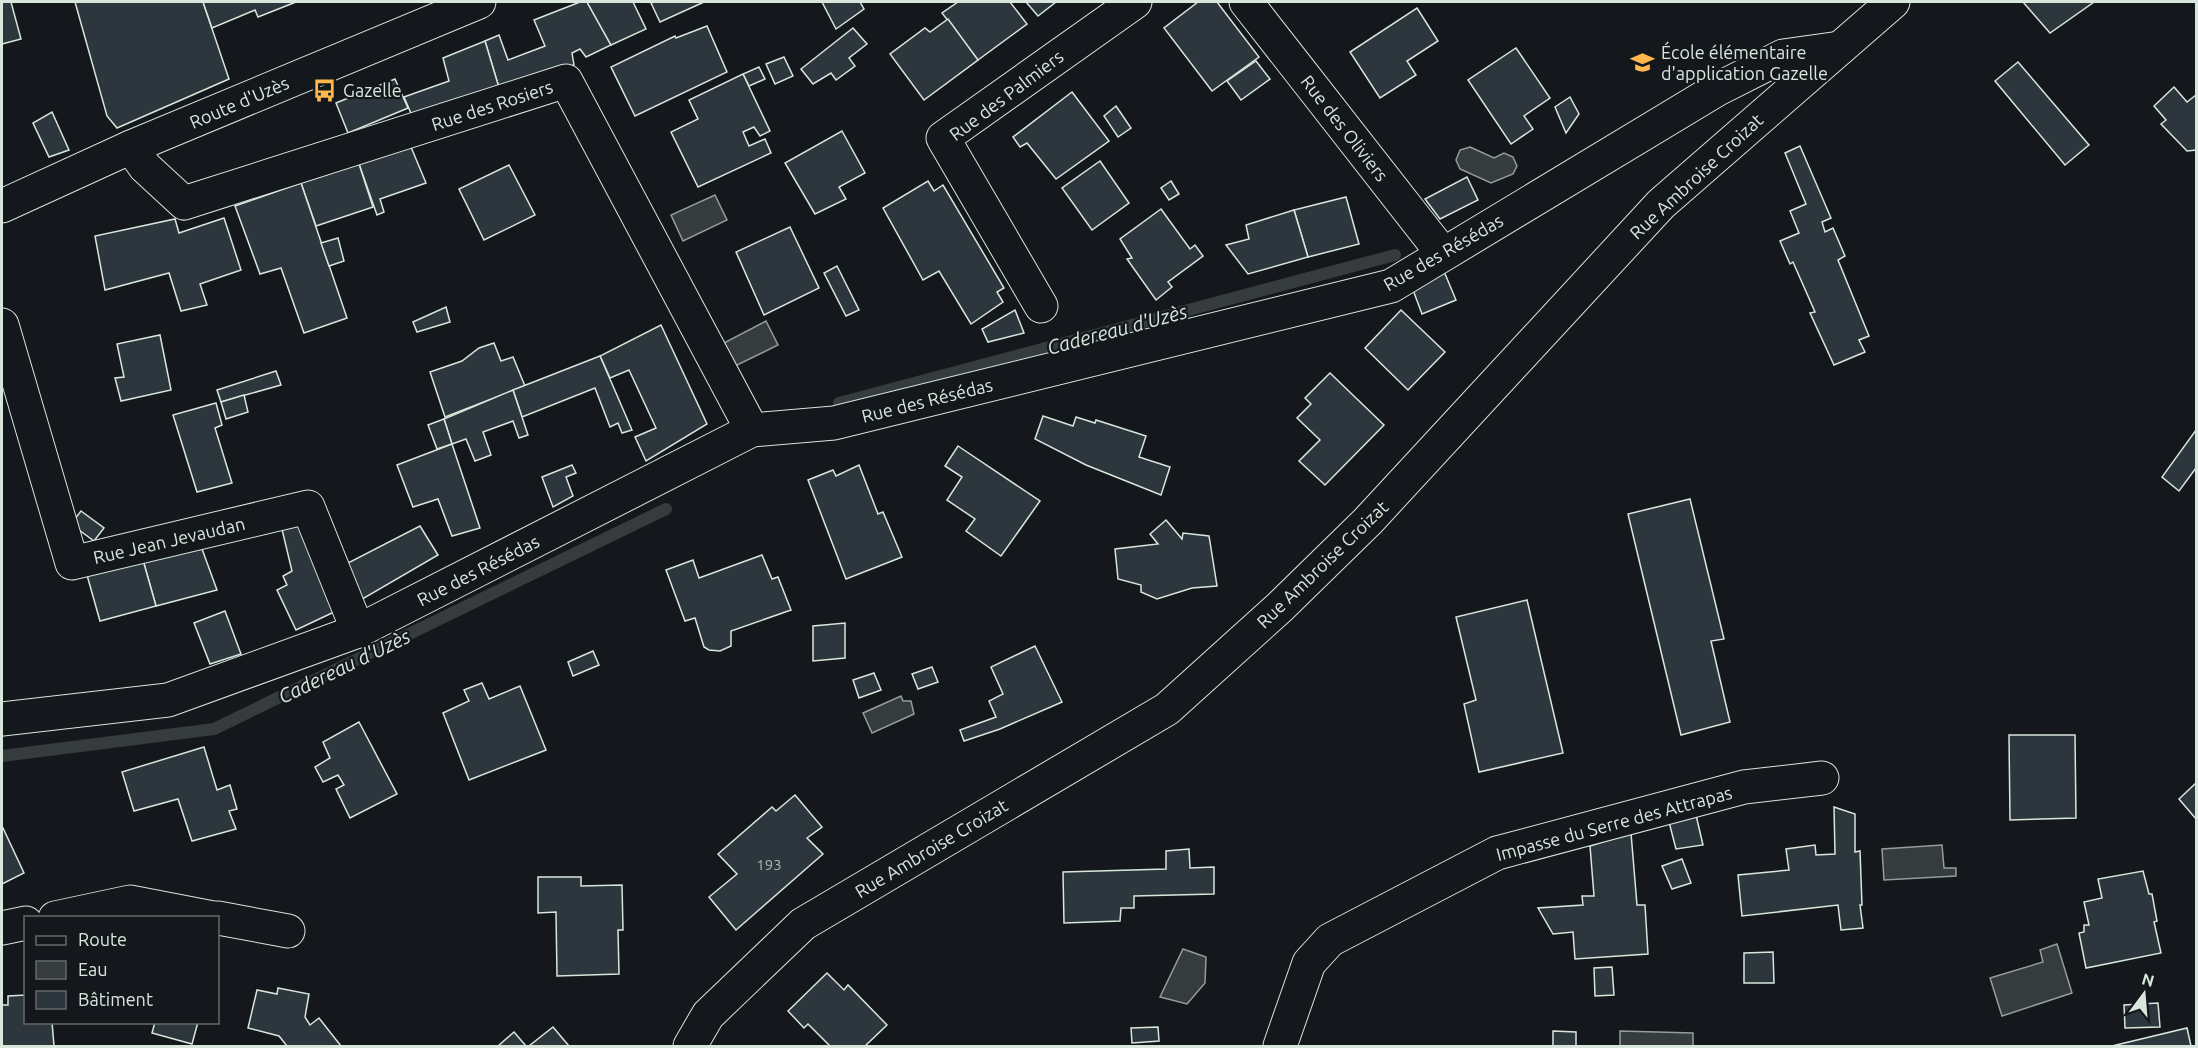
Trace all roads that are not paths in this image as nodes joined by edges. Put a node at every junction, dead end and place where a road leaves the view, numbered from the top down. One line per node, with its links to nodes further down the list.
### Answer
1 (479, 2): 6 (street, Route d'Uzès)
2 (1135, 2): 9 (street, Rue des Palmiers)
3 (1246, 2): 8 (street, Rue des Oliviers)
4 (1893, 2): 5 (street, Rue Ambroise Croizat)
5 (1840, 48): 8 (street, Rue des Résédas); 21 (street, Rue Ambroise Croizat)
6 (131, 147): 7 (street, Route d'Uzès); 11 (street, Rue des Rosiers)
7 (2, 206)
8 (1443, 254): 11 (street, Rue des Résédas)
9 (1041, 306)
10 (2, 325): 12 (street, Rue Jean Jevaudan)
11 (752, 430): 12 (street, Rue des Résédas)
12 (358, 631): 13 (street, Rue des Résédas)
13 (2, 719)
14 (1822, 778): 22 (street, Impasse du Serre des Attrapas)
15 (64, 916): 16 (street)
16 (203, 916)
17 (219, 918): 20 (street)
18 (24, 923): 19 (street)
19 (2, 928)
20 (288, 931)
21 (690, 1047)
22 (1280, 1047)

